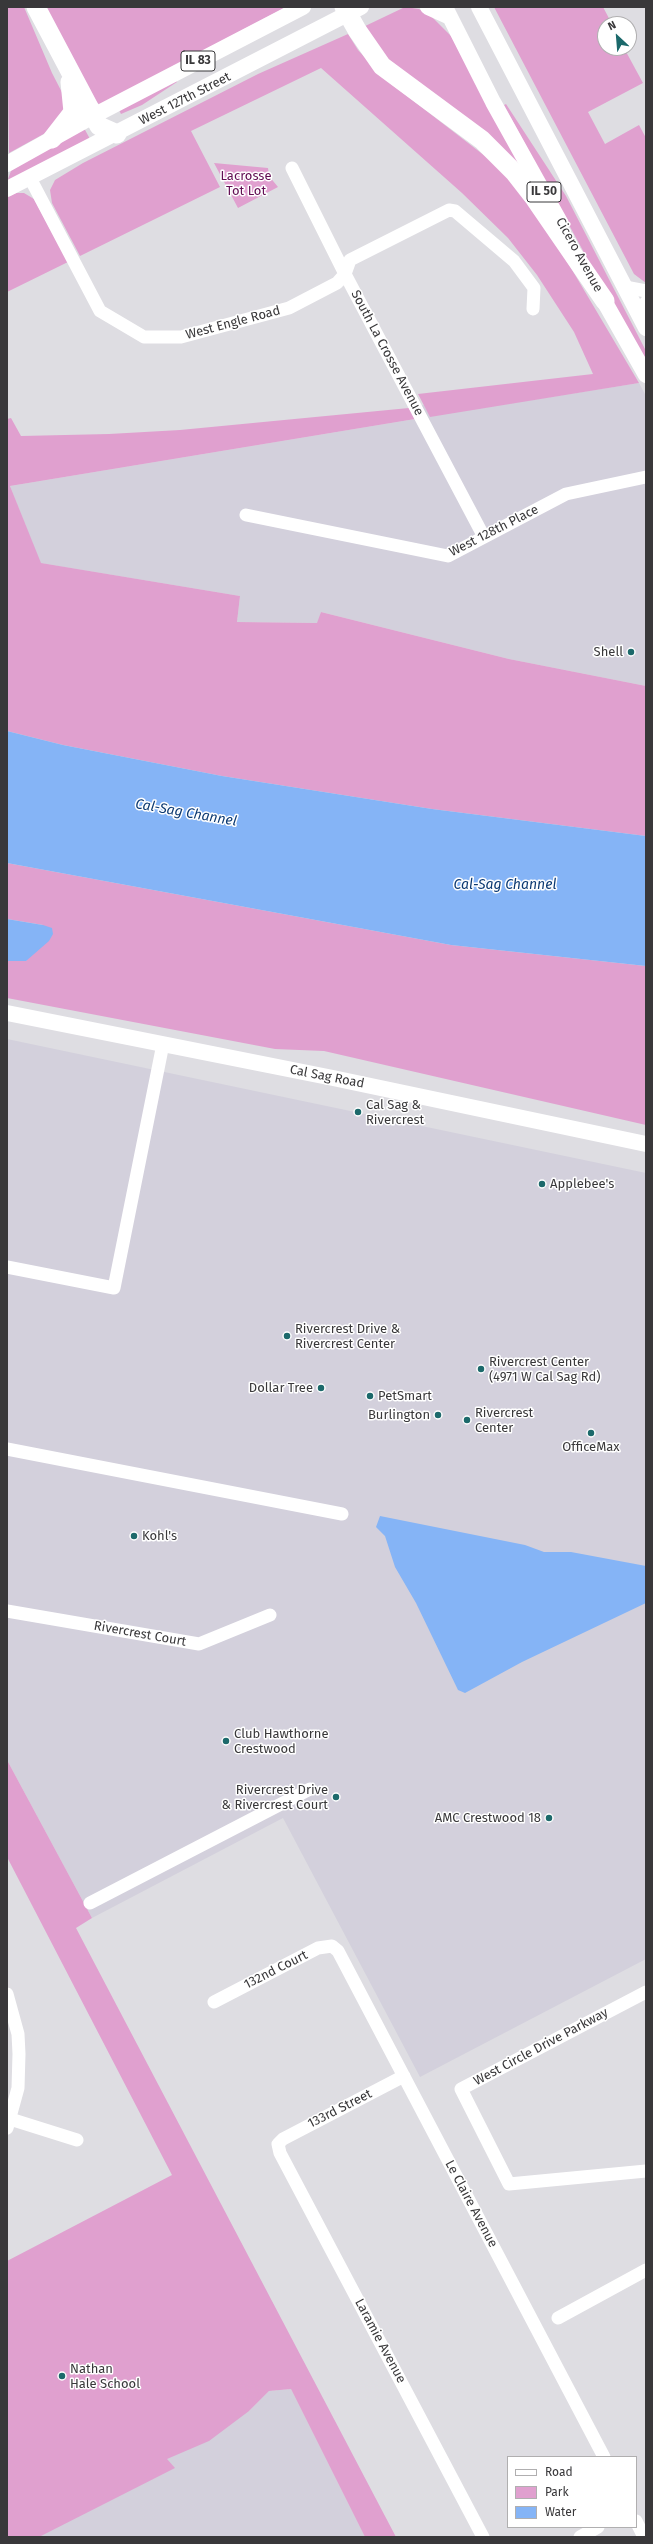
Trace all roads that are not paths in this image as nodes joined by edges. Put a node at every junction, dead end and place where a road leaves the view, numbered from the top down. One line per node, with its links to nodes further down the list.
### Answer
1 (36, 7): 8 (highway)
2 (303, 7): 9 (main road, IL 83)
3 (344, 7): 19 (highway)
4 (361, 7): 10 (main road, West 127th Street / IL 83)
5 (428, 7): 7 (main road)
6 (479, 7): 17 (main road, Cicero Avenue / IL 50)
7 (448, 12): 19 (main road, Cicero Avenue / IL 50)
8 (65, 63): 9 (highway); 11 (highway)
9 (93, 116): 10 (highway); 11 (main road, IL 83)
10 (117, 134): 14 (main road, West 127th Street / IL 83)
11 (52, 138): 12 (main road, IL 83)
12 (7, 164)
13 (292, 168): 16 (street, South La Crosse Avenue)
14 (30, 178): 15 (main road, West 127th Street / IL 83); 16 (street, West Engle Road)
15 (7, 189)
16 (345, 274): 21 (street, West Engle Road); 26 (street, South La Crosse Avenue)
17 (624, 287): 18 (street); 22 (main road, Cicero Avenue / IL 50)
18 (646, 291)
19 (604, 301): 23 (main road, Cicero Avenue / IL 50)
20 (646, 302): 22 (street)
21 (533, 309)
22 (644, 325)
23 (646, 375)
24 (646, 477): 26 (street, West 128th Place)
25 (246, 515): 26 (street, West 128th Place)
26 (484, 537)
27 (7, 1013): 28 (main road, Cal Sag Road)
28 (162, 1044): 29 (main road, Cal Sag Road); 30 (street)
29 (646, 1144)
30 (7, 1267)
31 (7, 1449): 32 (street)
32 (342, 1514)
33 (7, 1611): 34 (street, Rivercrest Court)
34 (270, 1616)
35 (310, 1789): 36 (street)
36 (90, 1903)
37 (338, 1951): 40 (street, 132nd Court); 41 (street, Le Claire Avenue)
38 (646, 1992): 45 (street, West Circle Drive Parkway)
39 (7, 1994): 42 (street)
40 (214, 2002)
41 (404, 2076): 44 (street, 133rd Street); 48 (street, Le Claire Avenue)
42 (8, 2122): 43 (street)
43 (77, 2140)
44 (278, 2144): 51 (street, Laramie Avenue)
45 (646, 2171)
46 (646, 2270): 47 (street)
47 (558, 2318)
48 (603, 2456)
49 (637, 2523): 53 (street)
50 (596, 2528): 52 (street)
51 (483, 2537)
52 (580, 2537)
53 (644, 2537)

